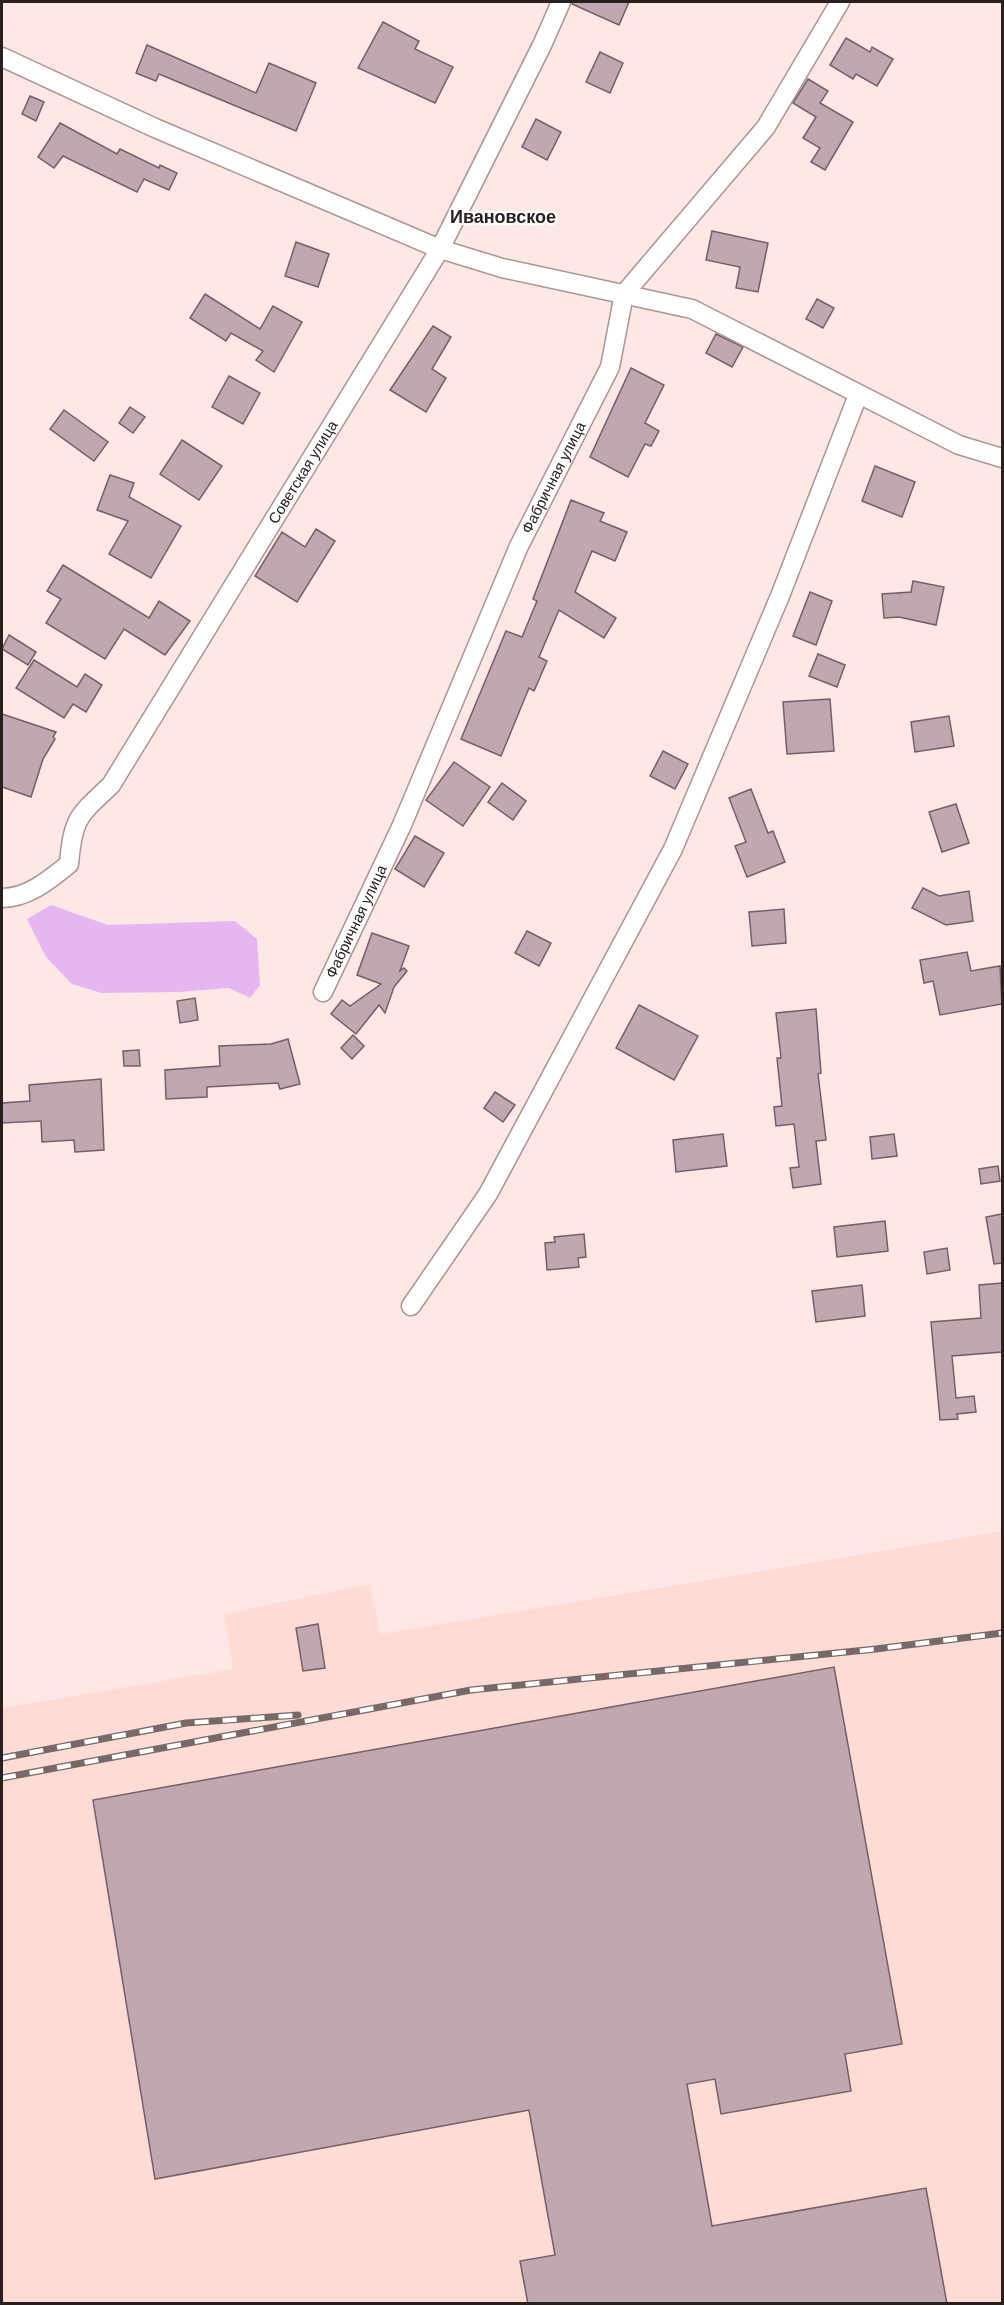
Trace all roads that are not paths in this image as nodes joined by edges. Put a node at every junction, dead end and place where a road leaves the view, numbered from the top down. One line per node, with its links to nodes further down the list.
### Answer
1 (561, 2): 4 (street, Советская улица)
2 (840, 2): 5 (street, Фабричная улица)
3 (2, 57): 4 (street)
4 (440, 249): 5 (street); 8 (street, Советская улица)
5 (624, 294): 6 (street); 9 (street, Фабричная улица)
6 (858, 395): 7 (street); 10 (street)
7 (1002, 458)
8 (2, 898)
9 (323, 992)
10 (411, 1306)

